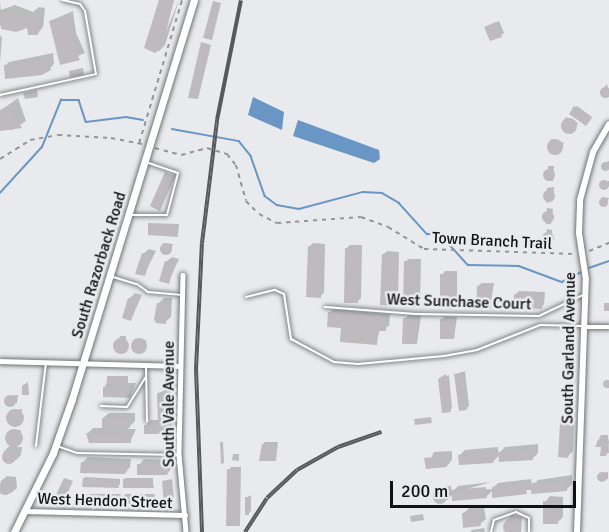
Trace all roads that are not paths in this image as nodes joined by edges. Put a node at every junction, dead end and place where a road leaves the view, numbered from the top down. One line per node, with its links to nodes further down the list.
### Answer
1 (62, 0): 2 (lane)
2 (71, 0): 4 (lane)
3 (194, 0): 7 (main road, South Razorback Road)
4 (0, 95)
5 (609, 124): 6 (street, South Garland Avenue)
6 (606, 134): 12 (street, South Garland Avenue)
7 (145, 161): 8 (main road, South Razorback Road); 8 (lane)
8 (129, 214): 9 (main road, South Razorback Road)
9 (110, 276): 11 (lane); 19 (main road, South Razorback Road)
10 (183, 276): 11 (street, South Vale Avenue)
11 (182, 295): 21 (street, South Vale Avenue)
12 (586, 295): 14 (lane, West Sunchase Court); 15 (street, South Garland Avenue)
13 (246, 297): 15 (lane)
14 (325, 307)
15 (586, 327): 16 (street); 34 (street, South Garland Avenue)
16 (609, 327)
17 (0, 361): 18 (street)
18 (46, 362): 19 (street); 26 (lane)
19 (83, 363): 20 (street); 25 (main road, South Razorback Road)
20 (146, 365): 21 (street); 22 (lane)
21 (179, 366): 27 (street, South Vale Avenue)
22 (146, 378): 23 (lane); 24 (lane)
23 (101, 406)
24 (147, 421)
25 (56, 445): 27 (lane); 28 (main road, South Razorback Road)
26 (36, 446)
27 (179, 455): 29 (street, South Vale Avenue)
28 (25, 511): 29 (street, West Hendon Street); 30 (main road, South Razorback Road)
29 (185, 515): 31 (street, South Vale Avenue)
30 (14, 532)
31 (186, 532)
32 (491, 532): 33 (lane)
33 (529, 532)
34 (577, 532)

